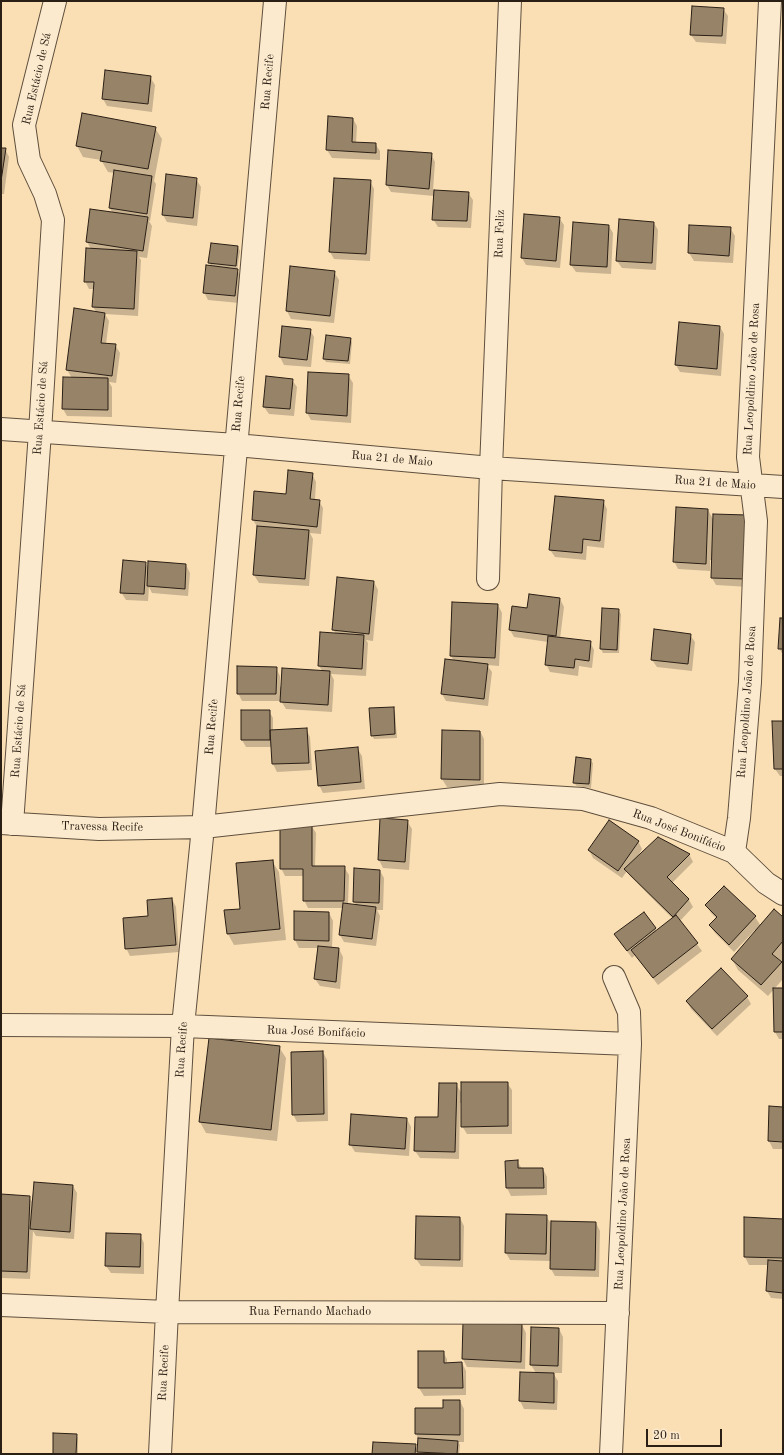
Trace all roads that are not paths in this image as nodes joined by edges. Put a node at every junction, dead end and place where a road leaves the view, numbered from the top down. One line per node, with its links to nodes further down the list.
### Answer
1 (55, 1): 6 (street, Rua Estácio de Sá)
2 (275, 1): 7 (street, Rua Recife)
3 (510, 1): 8 (street, Rua Feliz)
4 (770, 1): 9 (street, Rua Leopoldino João de Rosa)
5 (1, 430): 6 (street, Rua 21 de Maio)
6 (40, 432): 7 (street, Rua 21 de Maio); 12 (street, Rua Estácio de Sá)
7 (236, 445): 8 (street, Rua 21 de Maio); 13 (street, Rua Recife)
8 (491, 468): 9 (street, Rua 21 de Maio); 11 (street, Rua Feliz)
9 (752, 485): 10 (street, Rua 21 de Maio); 14 (street, Rua Leopoldino João de Rosa)
10 (783, 487)
11 (488, 579)
12 (6, 823): 13 (street, Travessa Recife)
13 (203, 827): 14 (street, Rua José Bonifácio); 18 (street, Rua Recife)
14 (734, 852): 15 (street, Rua José Bonifácio)
15 (783, 894)
16 (614, 977): 19 (street, Rua Leopoldino João de Rosa)
17 (1, 1025): 18 (street, Rua José Bonifácio)
18 (183, 1026): 19 (street, Rua José Bonifácio); 21 (street, Rua Recife)
19 (630, 1044): 22 (street, Rua Leopoldino João de Rosa)
20 (1, 1305): 21 (street, Rua Fernando Machado)
21 (166, 1312): 22 (street, Rua Fernando Machado); 23 (street, Rua Recife)
22 (618, 1313): 24 (street, Rua Leopoldino João de Rosa)
23 (160, 1454)
24 (611, 1454)

